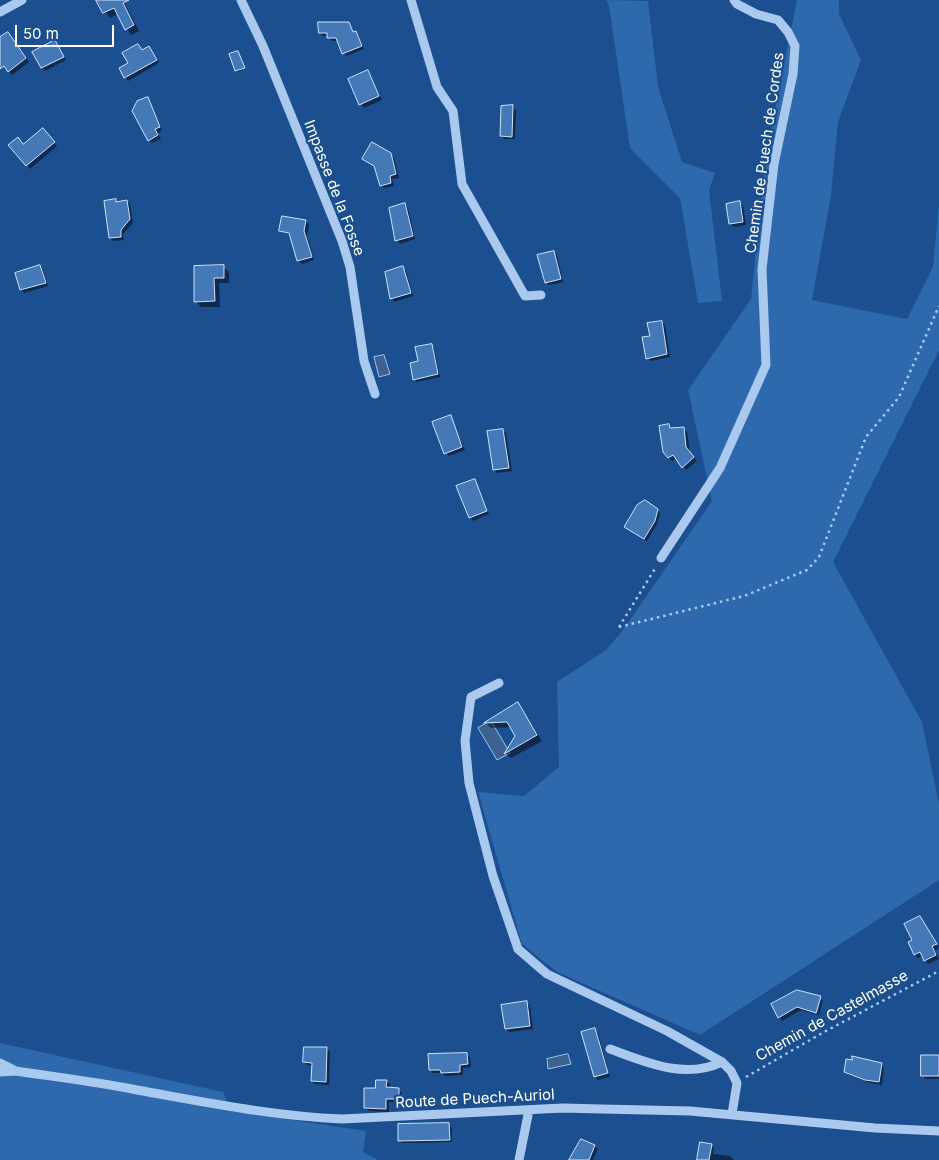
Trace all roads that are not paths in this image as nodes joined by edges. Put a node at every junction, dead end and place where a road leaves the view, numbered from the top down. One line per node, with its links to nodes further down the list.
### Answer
1 (22, 0): 5 (street)
2 (241, 0): 7 (street, Impasse de la Fosse)
3 (411, 0): 6 (street)
4 (734, 0): 8 (street, Chemin de Puech de Cordes)
5 (0, 12)
6 (541, 295)
7 (375, 394)
8 (662, 558)
9 (499, 683): 11 (street)
10 (610, 1050): 11 (street)
11 (722, 1062): 16 (street)
12 (0, 1063): 13 (street)
13 (16, 1071): 14 (street); 15 (street, Route de Puech-Auriol)
14 (0, 1072)
15 (529, 1110): 16 (street, Route de Puech-Auriol); 18 (street)
16 (732, 1114): 17 (street, Route de Puech-Auriol)
17 (939, 1131)
18 (519, 1160)

